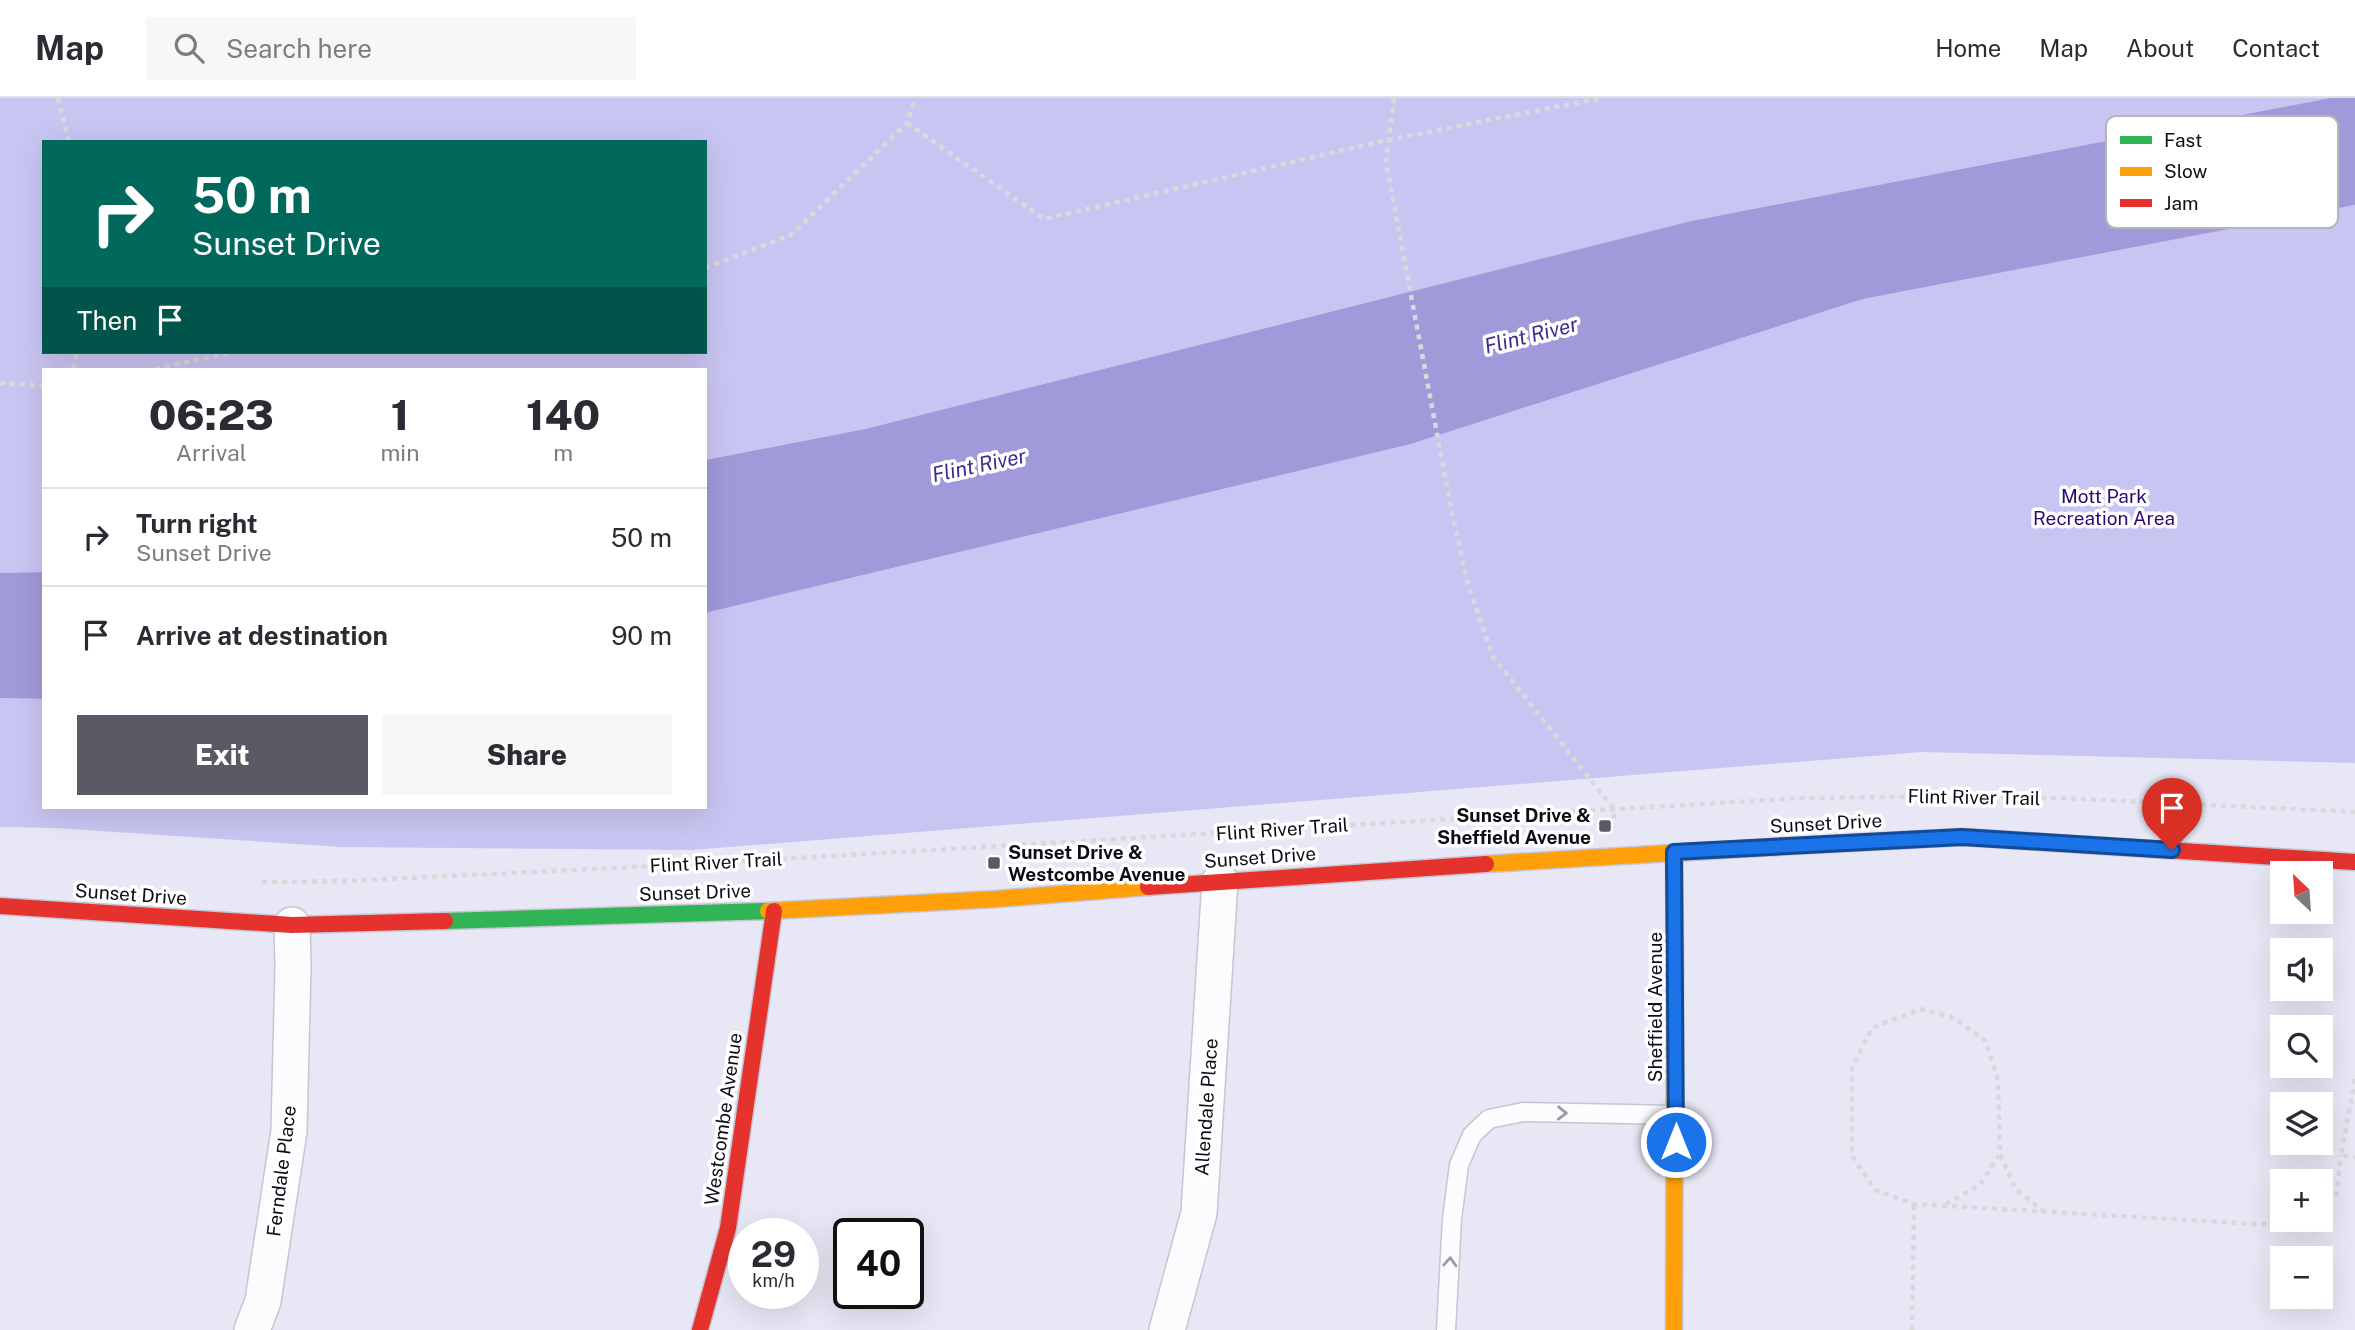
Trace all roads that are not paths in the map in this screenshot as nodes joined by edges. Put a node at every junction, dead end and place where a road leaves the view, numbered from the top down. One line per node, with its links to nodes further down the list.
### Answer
1 (1674, 852): 2 (street, Sunset Drive); 3 (street, Sunset Drive); 7 (street, Sheffield Avenue)
2 (2355, 862)
3 (1220, 881): 5 (street, Sunset Drive); 10 (street, Allendale Place)
4 (0, 906): 6 (street, Sunset Drive)
5 (774, 911): 6 (street, Sunset Drive); 9 (street, Westcombe Avenue)
6 (292, 925): 8 (street, Ferndale Place)
7 (1676, 1115): 11 (lane, one-way to 7); 12 (street, Sheffield Avenue)
8 (252, 1330)
9 (700, 1330)
10 (1167, 1330)
11 (1446, 1330)
12 (1674, 1330)

